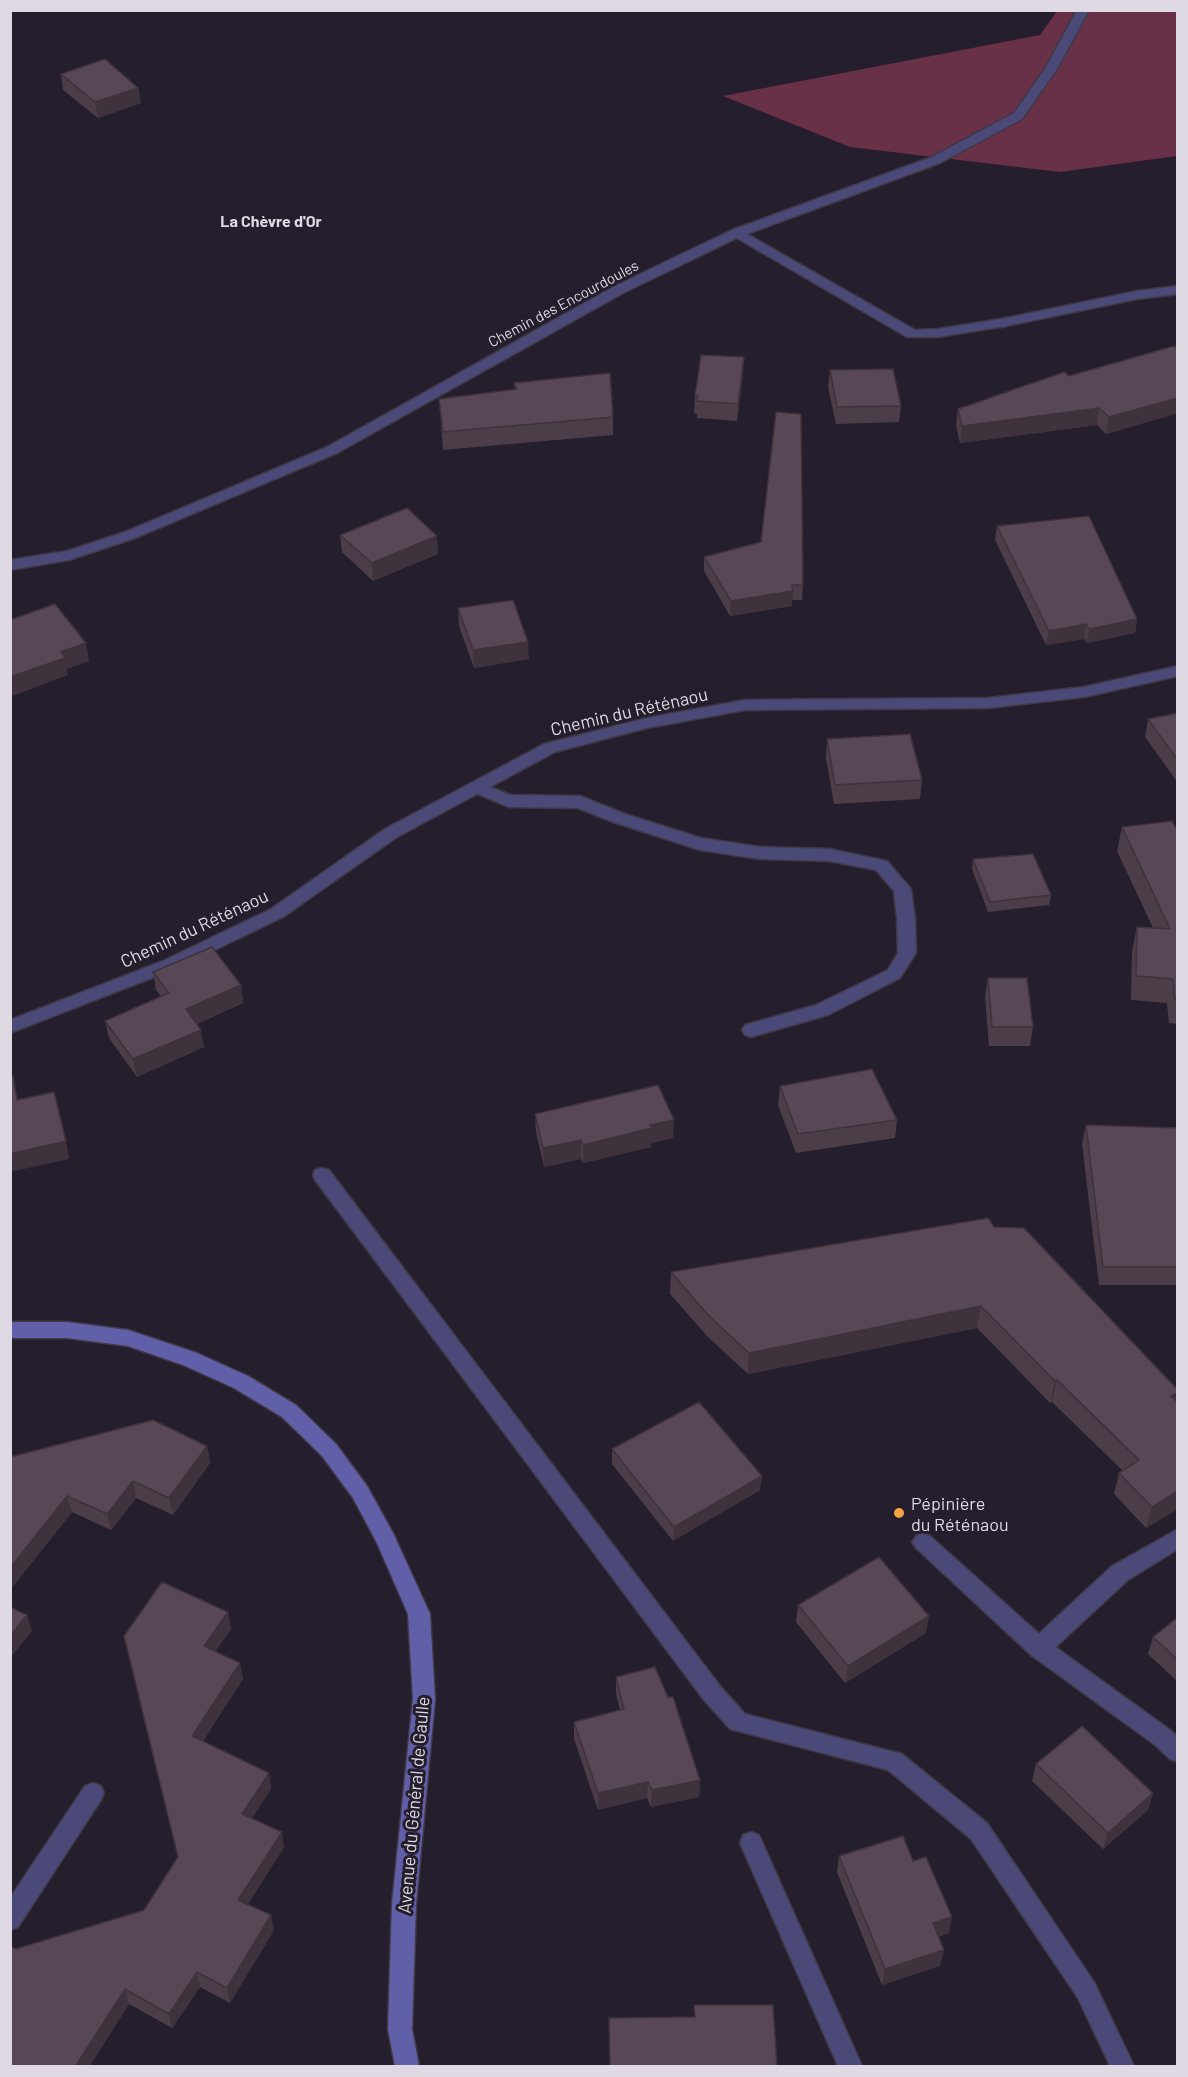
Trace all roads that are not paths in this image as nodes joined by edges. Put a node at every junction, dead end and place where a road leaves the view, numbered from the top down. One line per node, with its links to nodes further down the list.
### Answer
1 (1083, 10): 2 (street, Chemin des Encourdoules)
2 (737, 233): 3 (street); 4 (street, Chemin des Encourdoules)
3 (1178, 290)
4 (10, 565)
5 (1178, 671): 6 (street, Chemin du Réténaou)
6 (479, 788): 7 (street, Chemin du Réténaou); 8 (street)
7 (10, 1027)
8 (751, 1030)
9 (322, 1175): 20 (street)
10 (10, 1330): 18 (main road, Avenue du Général de Gaulle)
11 (1178, 1538): 13 (street)
12 (923, 1542): 13 (street)
13 (1039, 1648): 14 (street)
14 (1178, 1752)
15 (93, 1793): 17 (street)
16 (751, 1843): 19 (street)
17 (10, 1919)
18 (407, 2067)
19 (850, 2067)
20 (1122, 2067)

